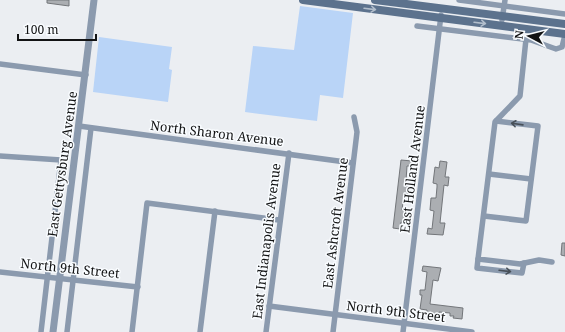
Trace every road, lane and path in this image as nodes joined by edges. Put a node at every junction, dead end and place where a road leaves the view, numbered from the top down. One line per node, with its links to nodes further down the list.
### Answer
1 (94, 0): 18 (street, East Gettysburg Avenue)
2 (303, 0): 5 (main road)
3 (375, 0): 7 (main road)
4 (459, 0): 6 (street)
5 (314, 1): 10 (main road, one-way to 10)
6 (504, 3): 8 (street); 9 (street)
7 (442, 8): 9 (main road); 10 (street, East Holland Avenue)
8 (565, 14)
9 (503, 16): 11 (main road); 13 (street)
10 (441, 18): 13 (main road, one-way to 13); 14 (street, East Holland Avenue)
11 (565, 24)
12 (416, 26): 14 (street)
13 (502, 26): 15 (main road)
14 (440, 28): 16 (street); 41 (street, East Holland Avenue)
15 (565, 34): 16 (street)
16 (526, 39): 20 (street)
17 (0, 64): 18 (street)
18 (86, 75): 21 (street, East Gettysburg Avenue)
19 (354, 117): 25 (street, East Ashcroft Avenue)
20 (496, 121): 26 (street); 27 (street, one-way to 20)
21 (79, 126): 22 (street, North Sharon Avenue); 36 (street, East Gettysburg Avenue)
22 (91, 128): 23 (street, North Sharon Avenue); 37 (street)
23 (289, 153): 25 (street, North Sharon Avenue); 30 (street, East Indianapolis Avenue)
24 (0, 156): 35 (street)
25 (352, 163): 40 (street, East Ashcroft Avenue)
26 (489, 174): 27 (street); 29 (street)
27 (532, 179): 29 (street)
28 (215, 211): 30 (street); 38 (street); 46 (street)
29 (484, 216): 31 (street)
30 (279, 220): 39 (street, East Indianapolis Avenue)
31 (478, 259): 33 (street); 33 (street, one-way to 33)
32 (552, 262): 33 (street)
33 (524, 263)
34 (0, 272): 35 (street, North 9th Street)
35 (48, 276): 36 (street, North 9th Street); 42 (street)
36 (59, 277): 37 (street, North 9th Street); 43 (street, East Gettysburg Avenue)
37 (73, 279): 38 (street, North 9th Street); 44 (street)
38 (138, 287): 45 (street)
39 (269, 306): 40 (street, North 9th Street); 47 (street, East Indianapolis Avenue)
40 (335, 314): 41 (street, North 9th Street); 48 (street, East Ashcroft Avenue)
41 (404, 323): 49 (street, East Holland Avenue); 50 (street, North 9th Street)
42 (41, 332)
43 (53, 332)
44 (66, 332)
45 (132, 332)
46 (200, 332)
47 (266, 332)
48 (333, 332)
49 (403, 332)
50 (469, 332): 51 (street, North 9th Street)
51 (472, 332)

